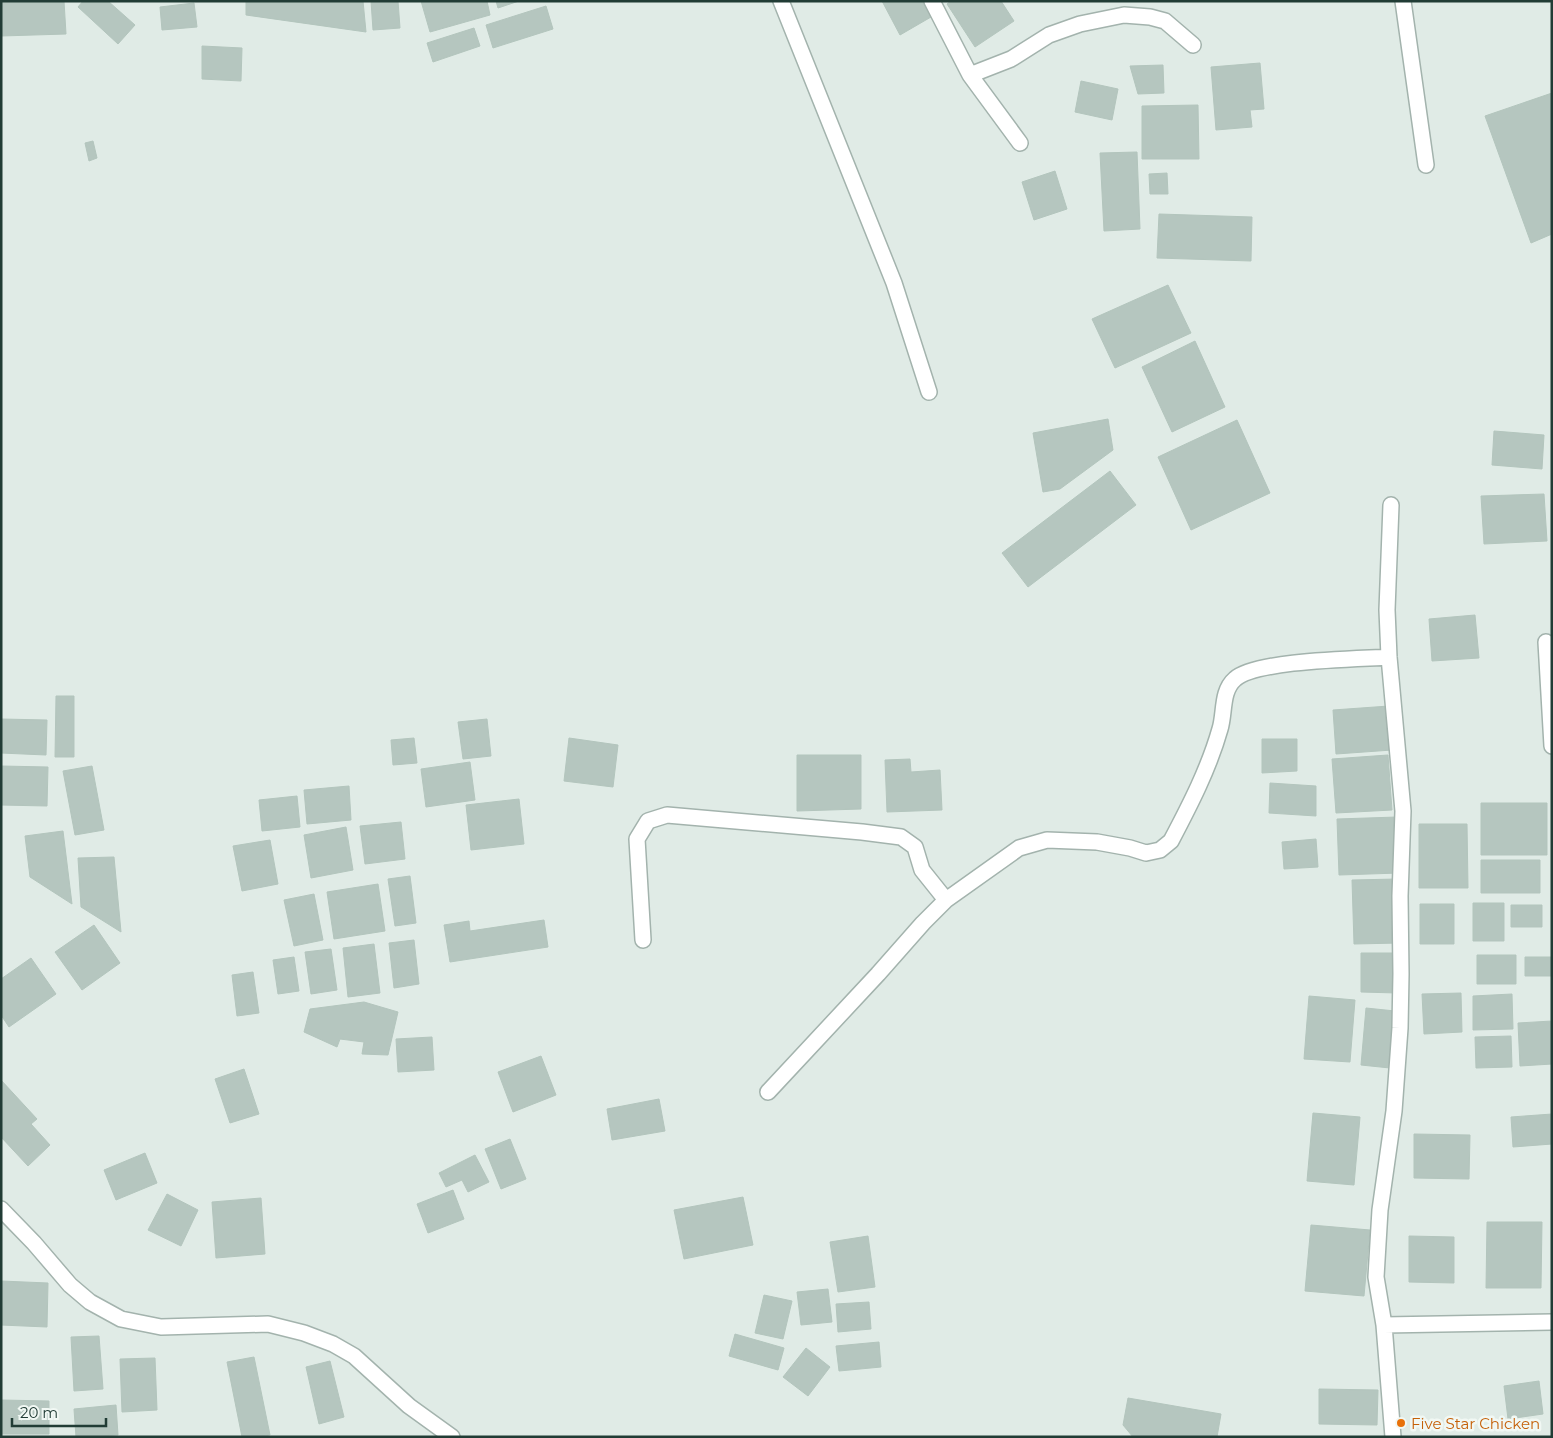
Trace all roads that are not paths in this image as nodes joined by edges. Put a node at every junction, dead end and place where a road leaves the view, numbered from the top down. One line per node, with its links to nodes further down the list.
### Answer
1 (781, 1): 8 (street)
2 (932, 1): 5 (street)
3 (1403, 1): 7 (street)
4 (1193, 45): 5 (street)
5 (970, 75): 6 (street)
6 (1020, 143)
7 (1426, 165)
8 (929, 392)
9 (1391, 505): 11 (street)
10 (1546, 642): 12 (street)
11 (1389, 657): 13 (street); 18 (street)
12 (1552, 746)
13 (946, 900): 14 (street); 15 (street)
14 (643, 940)
15 (768, 1092)
16 (1, 1210): 19 (street)
17 (1552, 1322): 18 (street)
18 (1384, 1326): 20 (street)
19 (452, 1437)
20 (1393, 1437)

